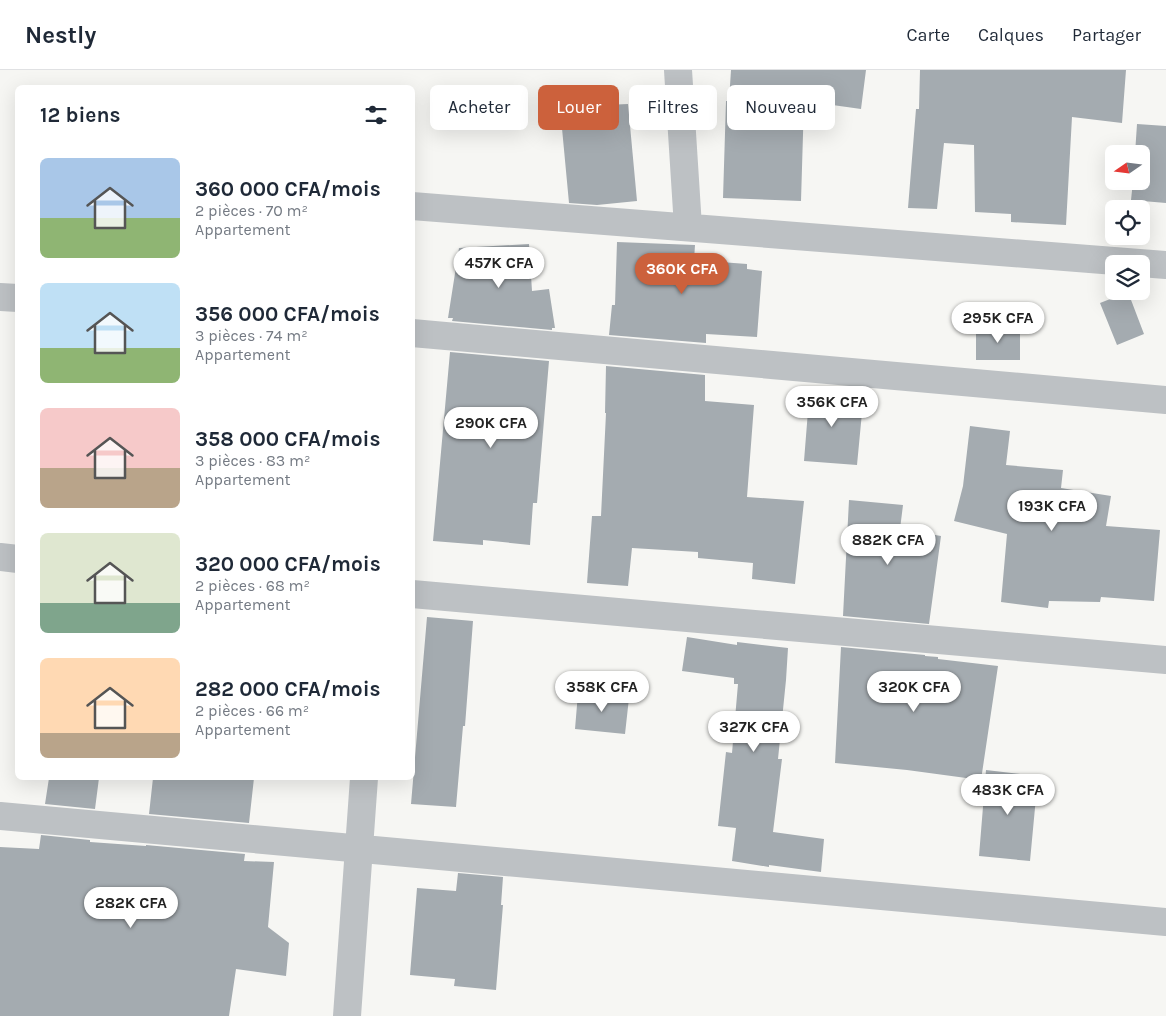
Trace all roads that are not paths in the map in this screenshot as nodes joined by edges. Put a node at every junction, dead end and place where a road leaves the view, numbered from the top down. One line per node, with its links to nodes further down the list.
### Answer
1 (678, 70): 3 (street)
2 (415, 206): 3 (street)
3 (688, 228): 4 (street)
4 (1166, 265)
5 (0, 297): 6 (street)
6 (15, 298)
7 (415, 333): 8 (street)
8 (1166, 400)
9 (0, 557): 10 (street)
10 (15, 559)
11 (415, 594): 12 (street)
12 (1166, 660)
13 (364, 780): 15 (street)
14 (0, 816): 15 (street)
15 (359, 848): 16 (street); 17 (street)
16 (1166, 922)
17 (346, 1016)

